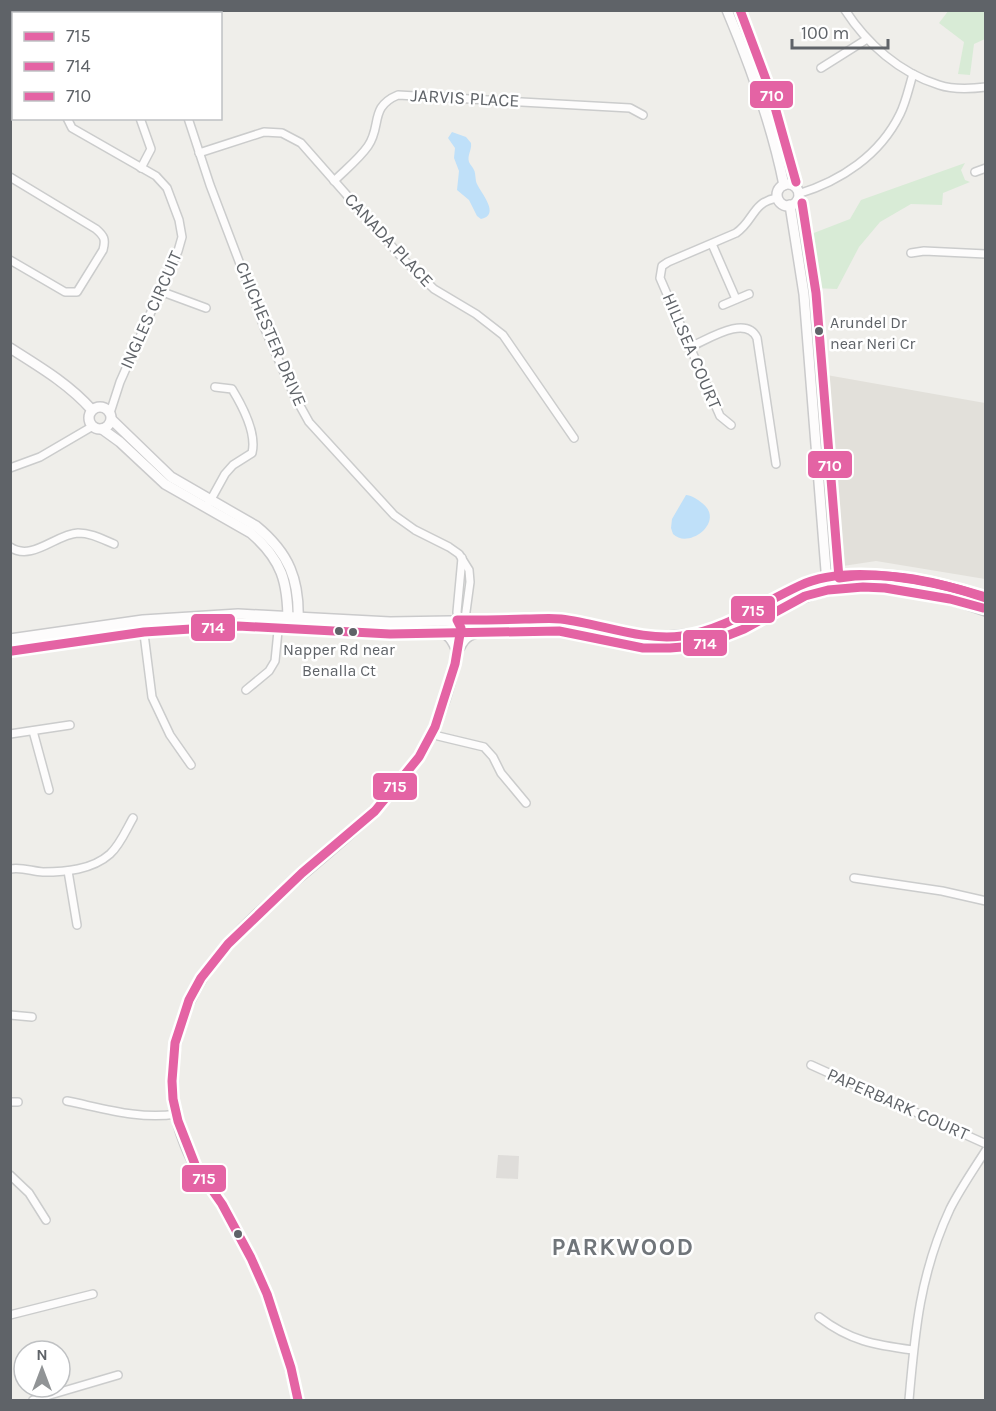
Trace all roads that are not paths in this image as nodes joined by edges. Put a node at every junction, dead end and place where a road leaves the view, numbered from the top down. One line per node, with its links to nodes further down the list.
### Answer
1 (727, 10): 17 (main road)
2 (845, 10): 3 (street)
3 (867, 39): 4 (street); 5 (street)
4 (821, 68)
5 (913, 74): 6 (street); 18 (street)
6 (986, 87)
7 (643, 115): 16 (street, JARVIS PLACE)
8 (68, 120): 12 (street, INGLES CIRCUIT)
9 (141, 120): 12 (street)
10 (189, 120): 11 (street, CHICHESTER DRIVE)
11 (199, 153): 16 (street, CANADA PLACE); 48 (street, CHICHESTER DRIVE)
12 (141, 168): 25 (street, INGLES CIRCUIT)
13 (986, 168): 14 (street)
14 (975, 172)
15 (10, 177): 24 (street)
16 (334, 181): 37 (street, CANADA PLACE)
17 (784, 185): 18 (main road); 19 (main road)
18 (798, 194): 20 (main road)
19 (777, 198): 20 (main road); 21 (street, HILLSEA COURT)
20 (790, 206): 43 (main road)
21 (712, 244): 27 (street); 30 (street, HILLSEA COURT)
22 (911, 254): 23 (street)
23 (986, 254)
24 (10, 260)
25 (160, 291): 29 (street); 34 (street, INGLES CIRCUIT)
26 (749, 294): 27 (street)
27 (736, 299): 28 (street)
28 (723, 305)
29 (206, 308)
30 (690, 347): 35 (street, HILLSEA COURT); 38 (street)
31 (10, 348): 33 (main road)
32 (216, 387): 40 (street)
33 (92, 410): 34 (main road); 36 (main road)
34 (111, 417): 36 (main road); 40 (main road)
35 (731, 425)
36 (97, 427): 39 (street); 40 (main road)
37 (574, 438)
38 (776, 464)
39 (10, 468)
40 (209, 503): 47 (main road)
41 (114, 544): 42 (street)
42 (10, 547)
43 (826, 578): 44 (main road); 45 (main road); 48 (main road)
44 (828, 592): 46 (main road); 50 (main road)
45 (986, 597)
46 (986, 611)
47 (288, 621): 48 (main road); 49 (main road); 51 (main road); 55 (street)
48 (461, 622): 50 (main road); 51 (main road); 54 (main road)
49 (143, 625): 52 (main road); 53 (main road); 60 (street)
50 (522, 626): 54 (main road)
51 (438, 630): 54 (main road)
52 (10, 639)
53 (10, 647)
54 (457, 654): 58 (main road)
55 (246, 690)
56 (70, 725): 57 (street)
57 (33, 731): 59 (street); 61 (street)
58 (433, 732): 62 (street); 73 (main road)
59 (10, 734)
60 (191, 765)
61 (49, 790)
62 (526, 802)
63 (133, 818): 65 (street)
64 (10, 869): 65 (street)
65 (68, 871): 68 (street)
66 (854, 878): 67 (street)
67 (986, 902)
68 (77, 925)
69 (10, 1014): 70 (street)
70 (32, 1017)
71 (811, 1065): 74 (street, PAPERBARK COURT)
72 (67, 1101): 73 (street)
73 (176, 1114): 84 (main road)
74 (986, 1144)
75 (986, 1150): 81 (street)
76 (10, 1175): 77 (street)
77 (46, 1220)
78 (93, 1294): 79 (street)
79 (10, 1315)
80 (819, 1317): 81 (street)
81 (913, 1350): 85 (street)
82 (118, 1375): 83 (street)
83 (33, 1401)
84 (298, 1401)
85 (909, 1401)

